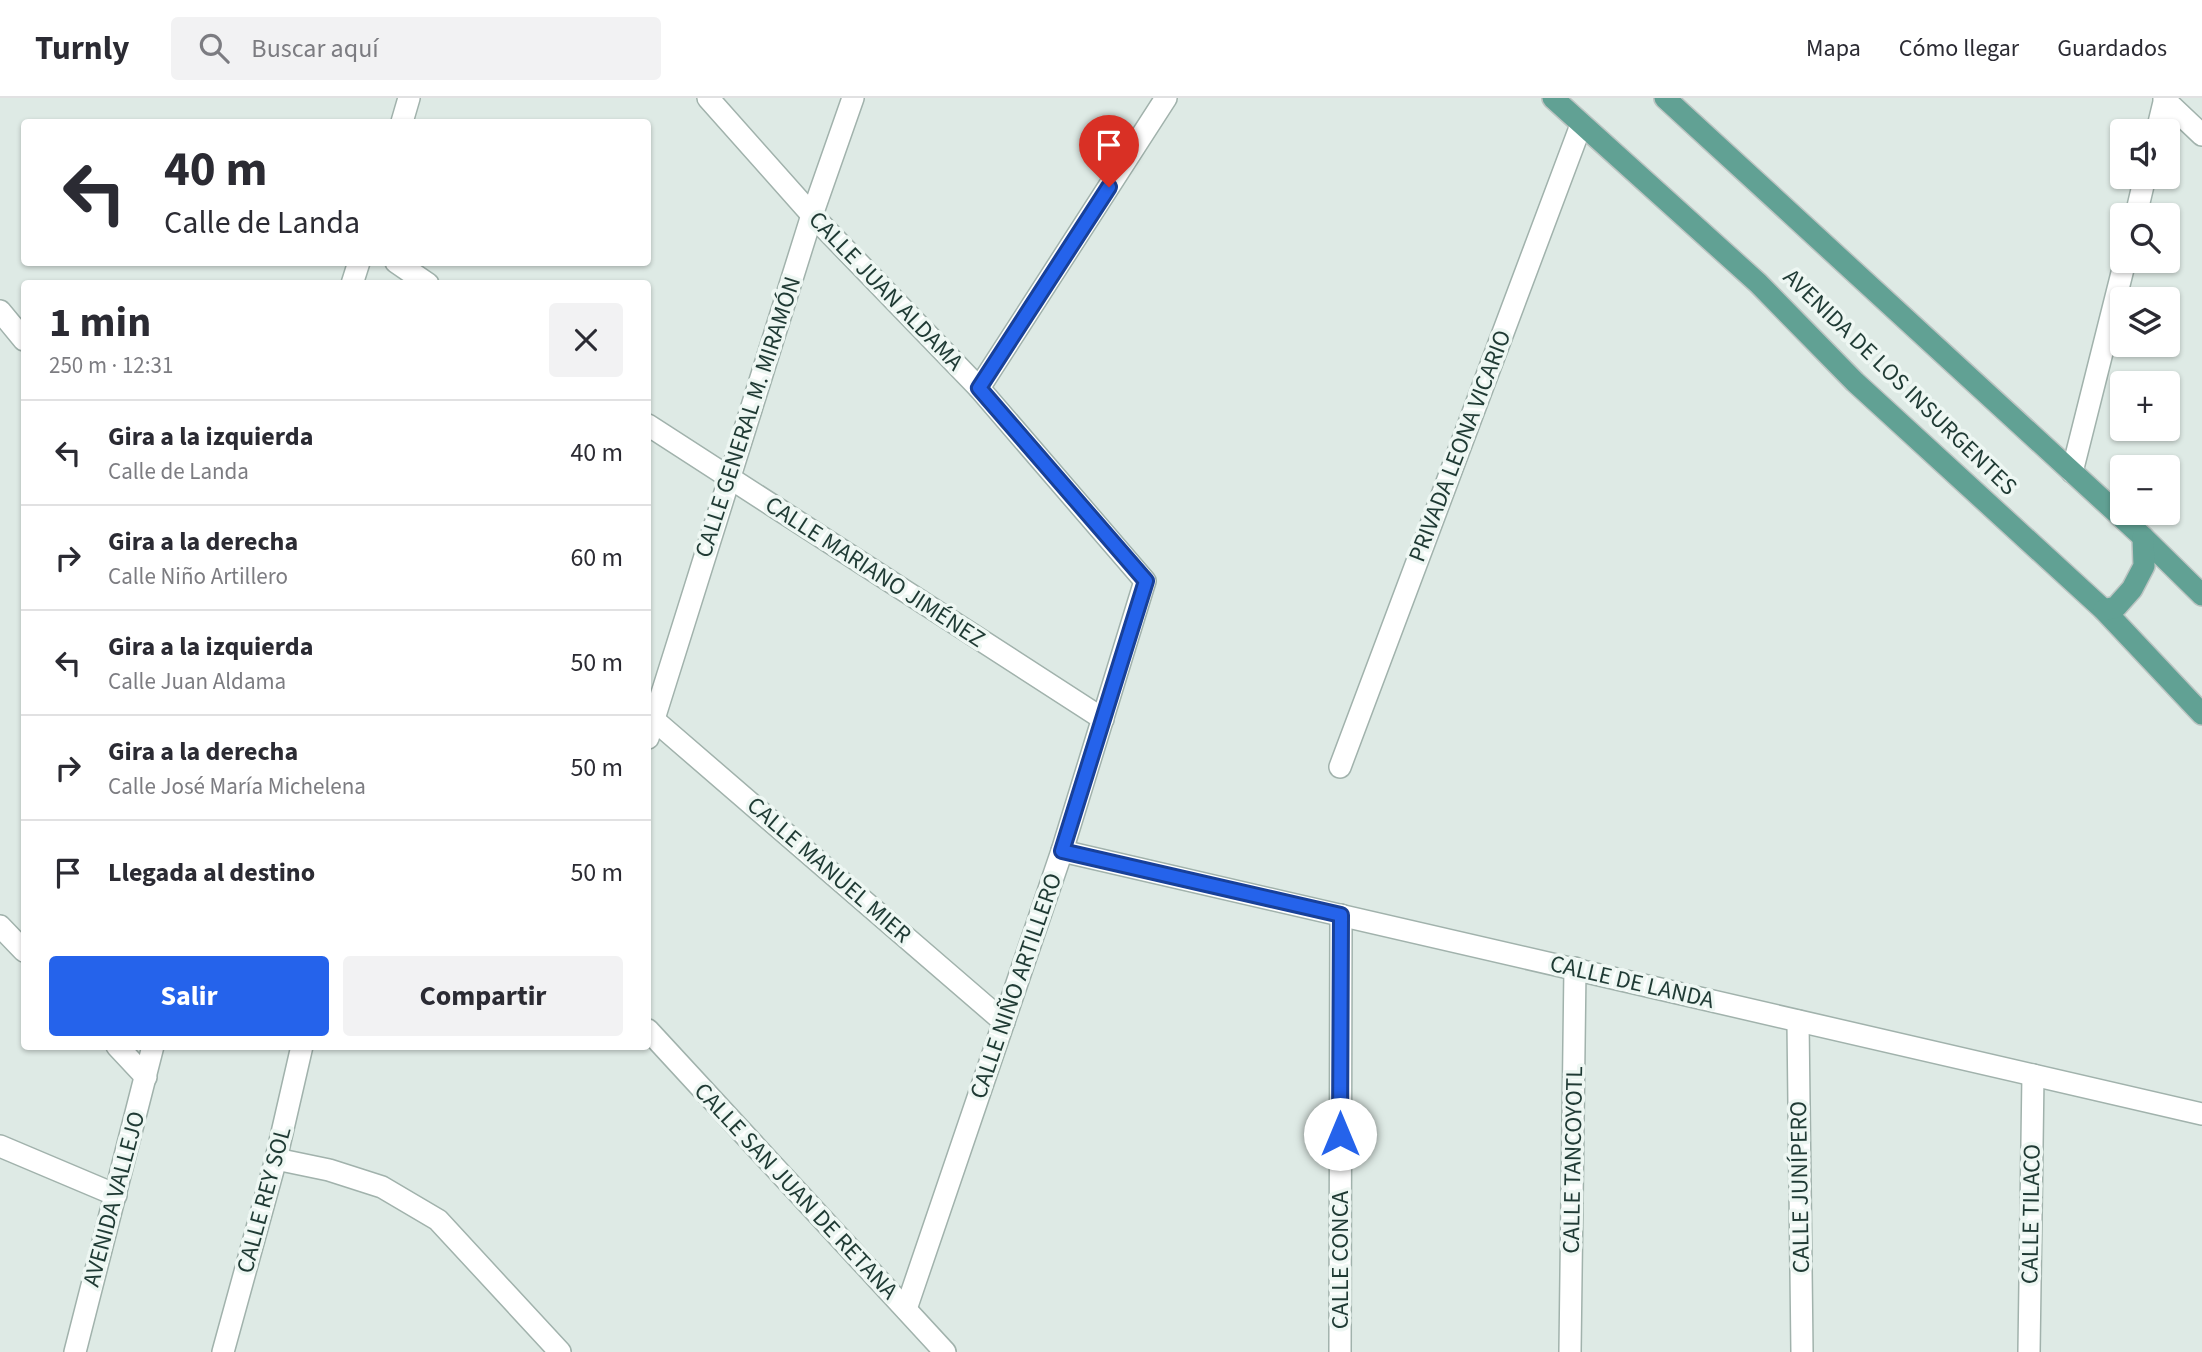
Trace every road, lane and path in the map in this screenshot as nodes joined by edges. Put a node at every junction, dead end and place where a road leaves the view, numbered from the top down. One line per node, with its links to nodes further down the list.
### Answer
1 (408, 98): 8 (street)
2 (708, 98): 12 (street, CALLE JUAN ALDAMA)
3 (853, 98): 12 (street, CALLE GENERAL M. MIRAMÓN)
4 (1166, 98): 18 (street)
5 (1553, 98): 10 (main road, AVENIDA DE LOS INSURGENTES)
6 (1665, 98): 20 (main road, AVENIDA DE LOS INSURGENTES)
7 (2165, 99): 9 (street); 11 (street)
8 (403, 119)
9 (2160, 119)
10 (1581, 125): 25 (main road, AVENIDA DE LOS INSURGENTES); 30 (street, PRIVADA LEONA VICARIO)
11 (2202, 135)
12 (812, 215): 18 (street, CALLE JUAN ALDAMA); 21 (street, CALLE GENERAL M. MIRAMÓN)
13 (402, 266): 15 (street)
14 (2121, 273): 20 (street)
15 (422, 280)
16 (0, 311): 17 (street)
17 (21, 336)
18 (979, 388): 23 (street, CALLE JUAN ALDAMA)
19 (651, 427): 21 (street, CALLE MARIANO JIMÉNEZ)
20 (2072, 472): 22 (main road, AVENIDA DE LOS INSURGENTES)
21 (729, 477): 27 (street, CALLE MARIANO JIMÉNEZ); 28 (street, CALLE GENERAL M. MIRAMÓN)
22 (2143, 537): 24 (main road, AVENIDA DE LOS INSURGENTES); 25 (main road)
23 (1146, 581): 27 (street, CALLE NIÑO ARTILLERO)
24 (2202, 595)
25 (2104, 610): 26 (main road, AVENIDA DE LOS INSURGENTES)
26 (2202, 713)
27 (1103, 719): 31 (street, CALLE NIÑO ARTILLERO)
28 (651, 725)
29 (651, 729): 37 (street, CALLE MANUEL MIER)
30 (1340, 767)
31 (1062, 851): 32 (street, CALLE DE LANDA); 37 (street, CALLE NIÑO ARTILLERO)
32 (1341, 915): 35 (street, CALLE DE LANDA); 53 (street, CALLE CONCA)
33 (0, 926): 34 (street)
34 (21, 948)
35 (1575, 968): 36 (street, CALLE DE LANDA); 54 (street, CALLE TANCOYOTL)
36 (1798, 1021): 42 (street, CALLE DE LANDA); 55 (street, CALLE JUNÍPERO)
37 (1004, 1022): 48 (street, CALLE NIÑO ARTILLERO)
38 (651, 1033): 48 (street, CALLE SAN JUAN DE RETANA)
39 (121, 1050): 43 (street)
40 (152, 1050): 43 (street, AVENIDA VALLEJO)
41 (301, 1050): 46 (street, CALLE REY SOL)
42 (2033, 1075): 44 (street, CALLE DE LANDA); 56 (street, CALLE TILACO)
43 (146, 1077): 47 (street, AVENIDA VALLEJO)
44 (2202, 1114)
45 (0, 1146): 47 (street)
46 (276, 1159): 50 (street, CALLE REY SOL); 51 (street)
47 (116, 1195): 49 (street, AVENIDA VALLEJO)
48 (906, 1309): 52 (street, CALLE SAN JUAN DE RETANA)
49 (75, 1352)
50 (223, 1352)
51 (560, 1352)
52 (945, 1352)
53 (1340, 1352)
54 (1570, 1352)
55 (1802, 1352)
56 (2029, 1352)

